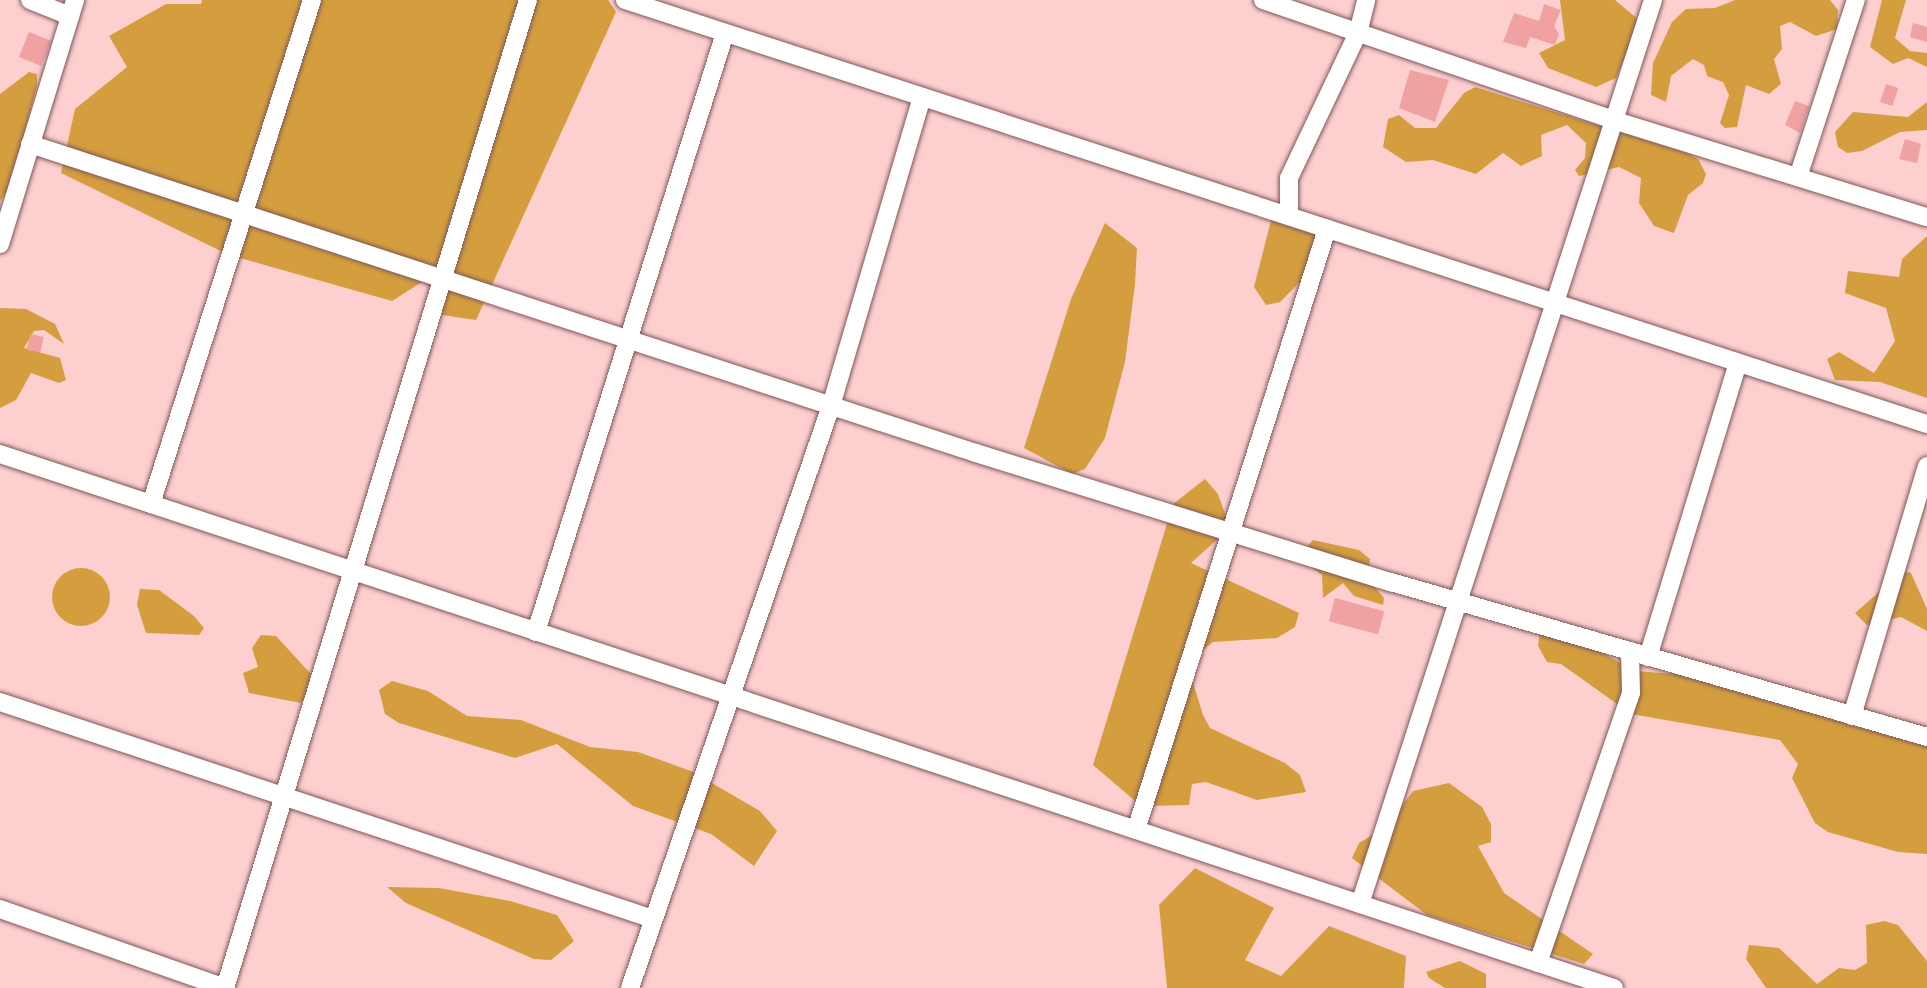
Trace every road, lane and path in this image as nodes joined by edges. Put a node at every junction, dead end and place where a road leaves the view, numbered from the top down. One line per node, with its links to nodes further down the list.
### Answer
1 (30, 0): 9 (street)
2 (312, 0): 16 (street)
3 (528, 0): 21 (street)
4 (625, 0): 10 (street)
5 (1263, 0): 11 (street)
6 (1366, 0): 11 (street)
7 (1653, 0): 13 (street)
8 (1856, 0): 15 (street)
9 (73, 8): 14 (street)
10 (725, 33): 12 (street); 23 (street)
11 (1358, 33): 13 (street); 17 (street)
12 (922, 97): 17 (street); 25 (street)
13 (1616, 121): 15 (street); 22 (street)
14 (30, 144): 16 (street); 20 (street)
15 (1798, 177): 18 (street)
16 (243, 213): 21 (street); 29 (street)
17 (1289, 216): 19 (street)
18 (1927, 217)
19 (1327, 229): 22 (street); 30 (street)
20 (2, 233)
21 (444, 279): 23 (street); 31 (street)
22 (1556, 303): 24 (street); 32 (street)
23 (628, 340): 25 (street); 33 (street)
24 (1738, 363): 26 (street); 35 (street)
25 (831, 406): 30 (street); 36 (street)
26 (1927, 424)
27 (0, 454): 29 (street)
28 (1927, 466): 38 (street)
29 (151, 504): 31 (street)
30 (1231, 532): 32 (street); 41 (street)
31 (356, 572): 33 (street); 40 (street)
32 (1458, 602): 34 (street); 42 (street)
33 (536, 632): 36 (street)
34 (1630, 651): 35 (street); 45 (street)
35 (1648, 657): 38 (street)
36 (728, 695): 41 (street); 44 (street)
37 (0, 702): 40 (street)
38 (1852, 716): 39 (street)
39 (1927, 737)
40 (285, 795): 44 (street); 46 (street)
41 (1136, 830): 42 (street)
42 (1360, 904): 45 (street)
43 (0, 909): 46 (street)
44 (650, 918): 47 (street)
45 (1538, 963): 48 (street)
46 (225, 988)
47 (630, 988)
48 (1614, 988)

